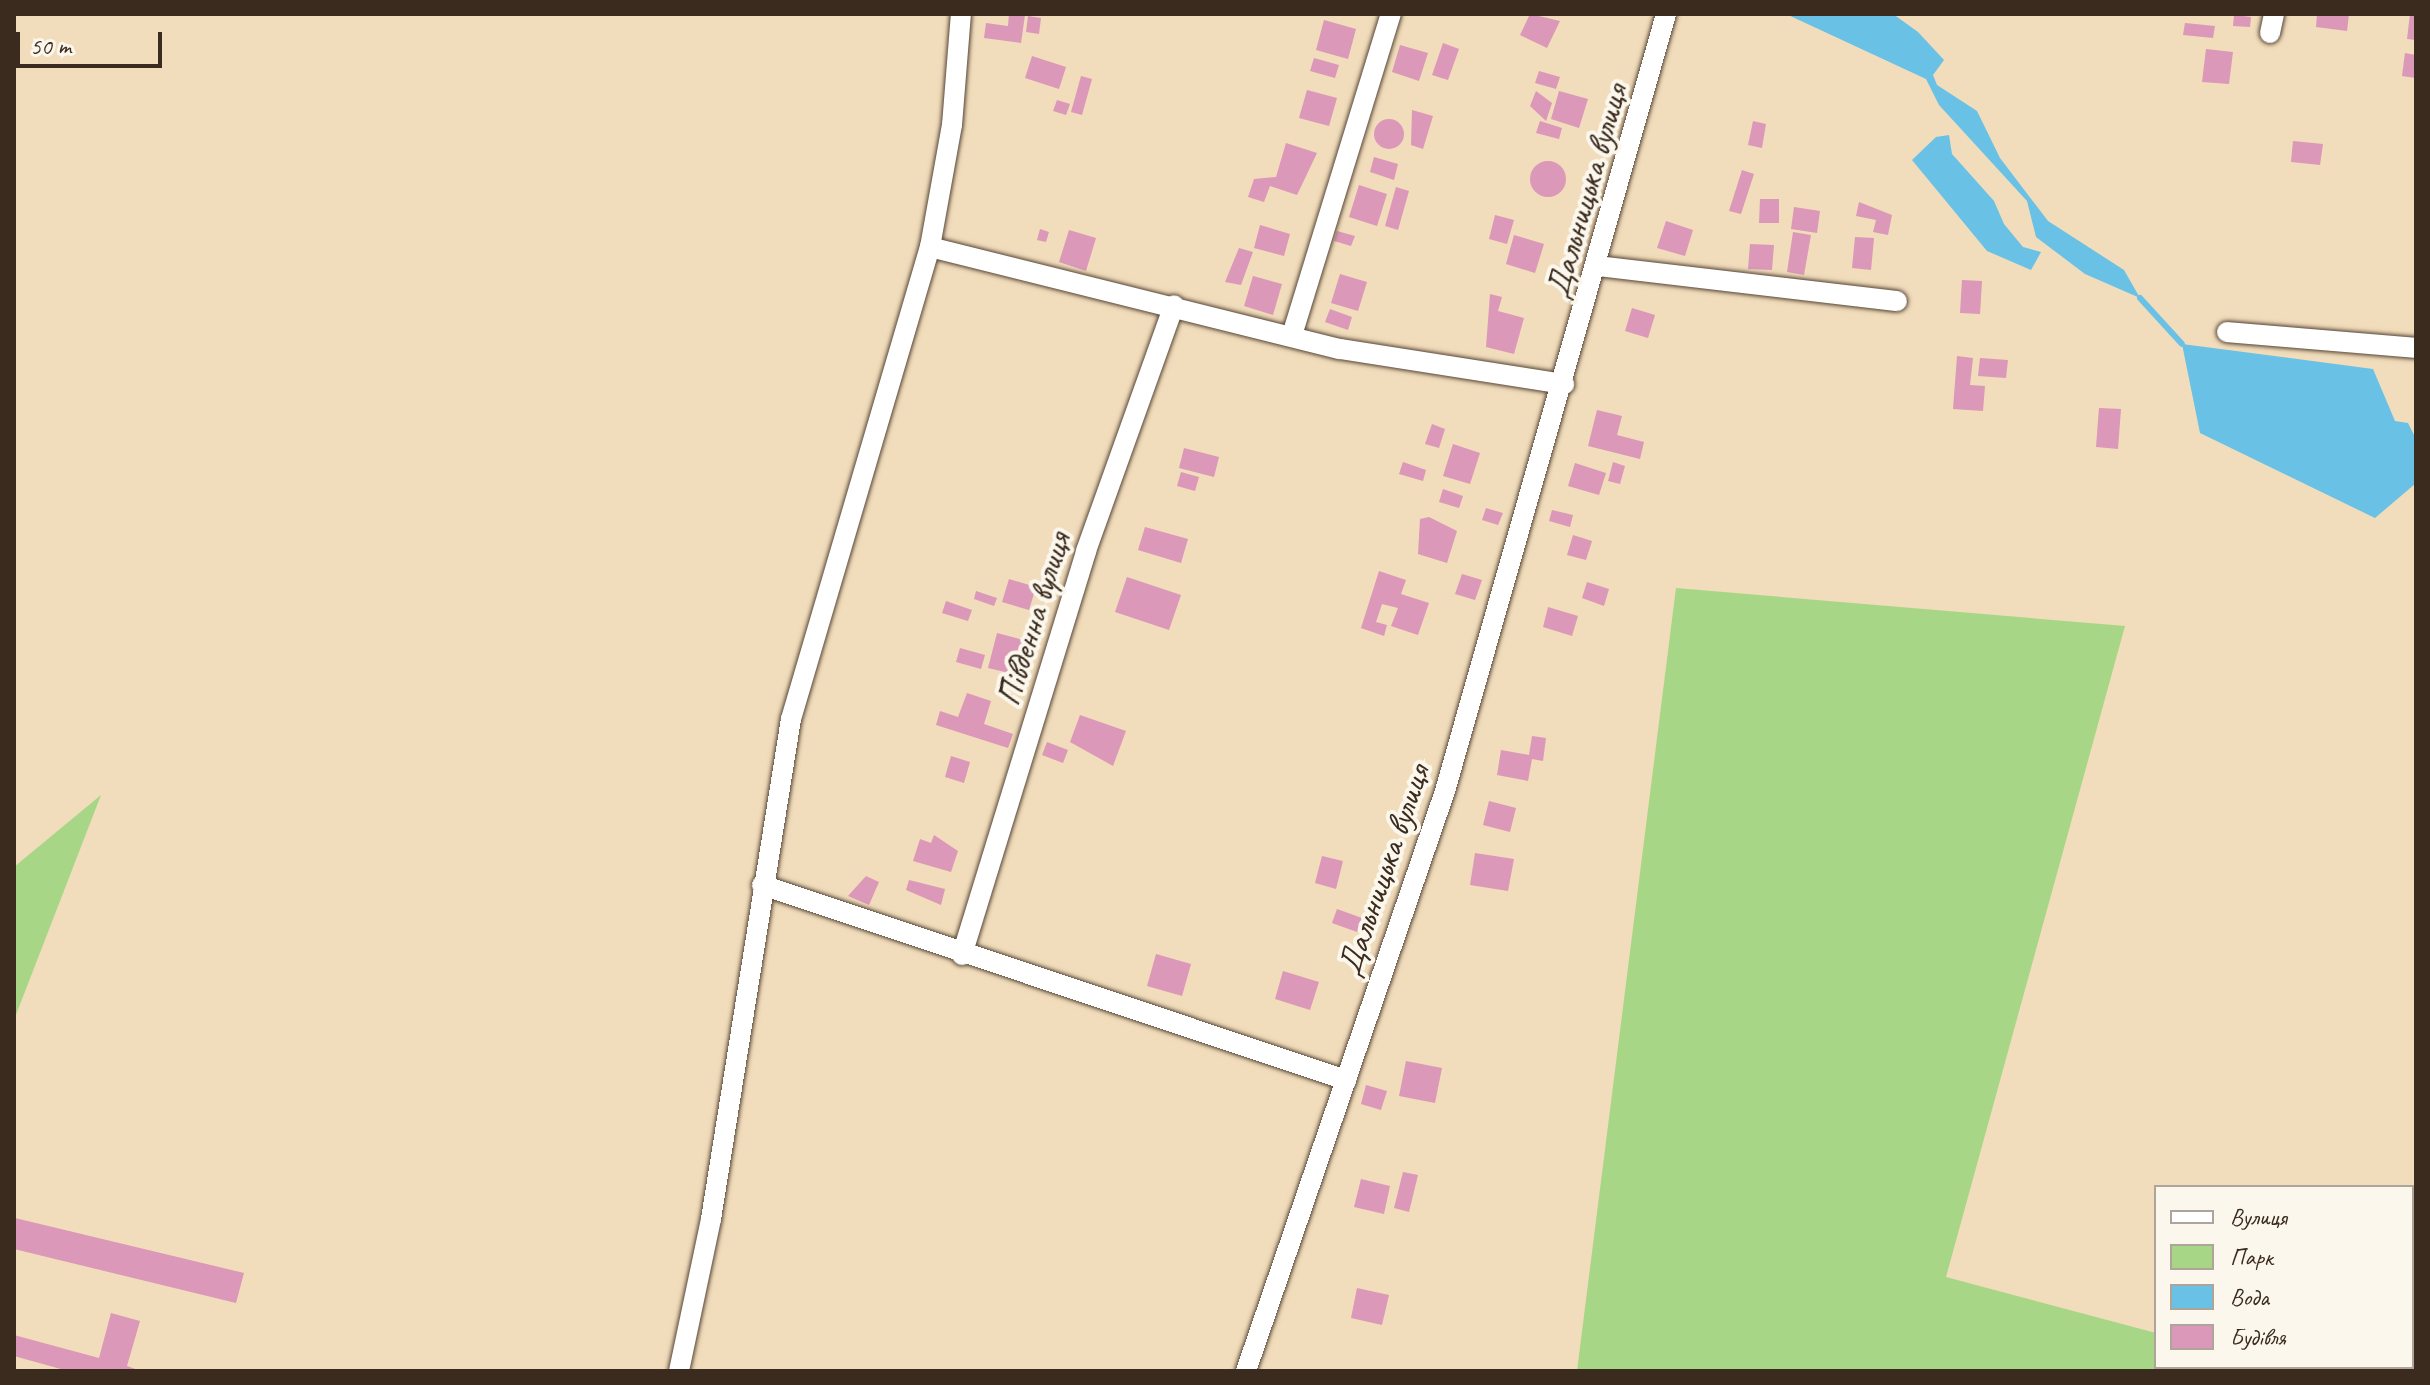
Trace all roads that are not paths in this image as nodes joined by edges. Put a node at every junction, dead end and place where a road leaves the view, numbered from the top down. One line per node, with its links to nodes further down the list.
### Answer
1 (961, 14): 4 (street)
2 (1391, 14): 8 (street)
3 (1666, 14): 5 (street, Дальницька вулиця)
4 (930, 247): 7 (street); 12 (street)
5 (1598, 266): 6 (street); 11 (street, Дальницька вулиця)
6 (1897, 301)
7 (1174, 305): 8 (street); 13 (street, Південна вулиця)
8 (1293, 332): 11 (street)
9 (2227, 332): 10 (street)
10 (2416, 348)
11 (1564, 384): 14 (street, Дальницька вулиця)
12 (762, 885): 13 (street); 15 (street)
13 (962, 955): 14 (street)
14 (1346, 1080): 16 (street, Дальницька вулиця)
15 (679, 1371)
16 (1246, 1371)

